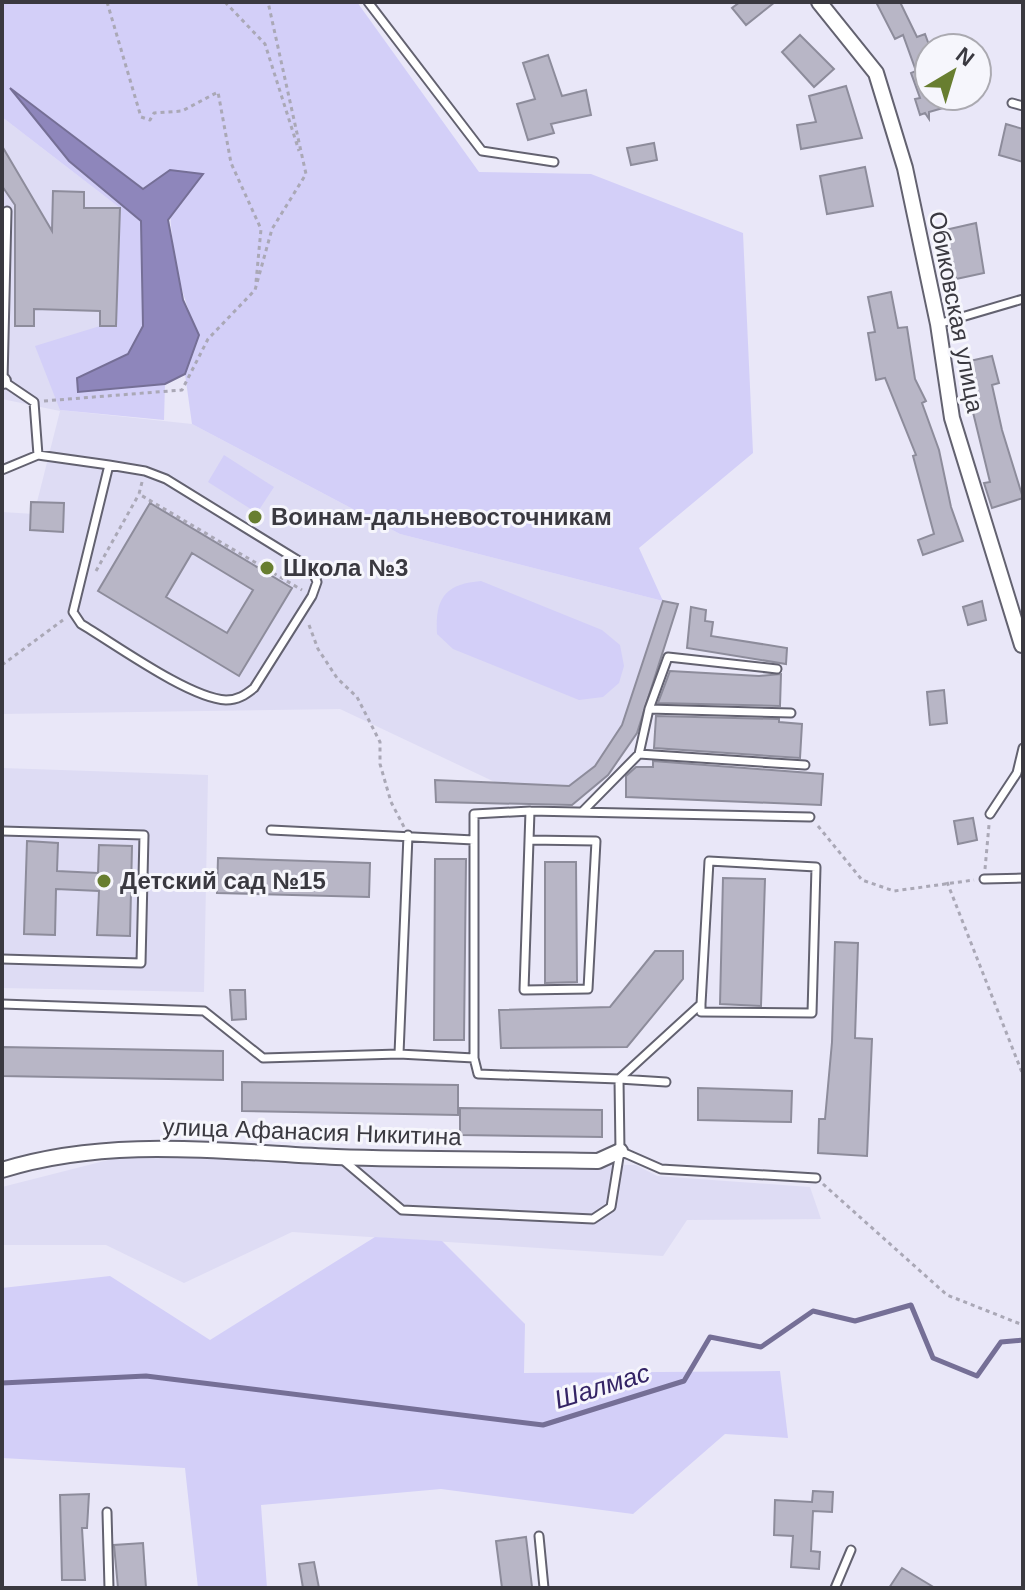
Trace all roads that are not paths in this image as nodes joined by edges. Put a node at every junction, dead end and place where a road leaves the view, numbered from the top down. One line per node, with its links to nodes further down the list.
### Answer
1 (368, 2): 5 (lane)
2 (819, 2): 8 (street, Обиковская улица)
3 (1012, 103): 4 (lane)
4 (1023, 106)
5 (554, 162)
6 (7, 211): 9 (lane)
7 (1023, 299): 8 (lane)
8 (938, 324): 13 (street, Обиковская улица)
9 (2, 381): 10 (lane)
10 (38, 455): 11 (lane); 12 (lane)
11 (109, 465): 11 (lane)
12 (2, 470)
13 (1023, 647)
14 (777, 669): 15 (lane)
15 (649, 709): 16 (lane); 18 (lane)
16 (791, 713)
17 (1023, 748): 22 (lane)
18 (639, 754): 19 (lane); 21 (lane)
19 (805, 765)
20 (530, 811): 21 (lane); 27 (lane); 28 (lane)
21 (582, 812): 23 (lane)
22 (990, 814)
23 (810, 817)
24 (271, 830): 26 (lane)
25 (2, 831): 31 (lane)
26 (408, 835): 27 (lane); 34 (lane)
27 (474, 840): 35 (lane)
28 (529, 840): 28 (lane)
29 (1023, 878): 30 (lane)
30 (984, 879)
31 (2, 959)
32 (2, 1004): 34 (lane)
33 (701, 1004): 33 (lane); 36 (lane)
34 (399, 1054): 35 (lane)
35 (474, 1058): 36 (lane)
36 (619, 1079): 37 (lane); 38 (lane)
37 (666, 1082)
38 (620, 1151): 39 (street, улица Афанасия Никитина); 39 (lane); 41 (lane)
39 (340, 1157): 40 (street, улица Афанасия Никитина)
40 (2, 1170)
41 (816, 1178)
42 (107, 1512): 45 (lane)
43 (539, 1536): 46 (lane)
44 (851, 1550): 47 (lane)
45 (109, 1588)
46 (544, 1588)
47 (835, 1588)

